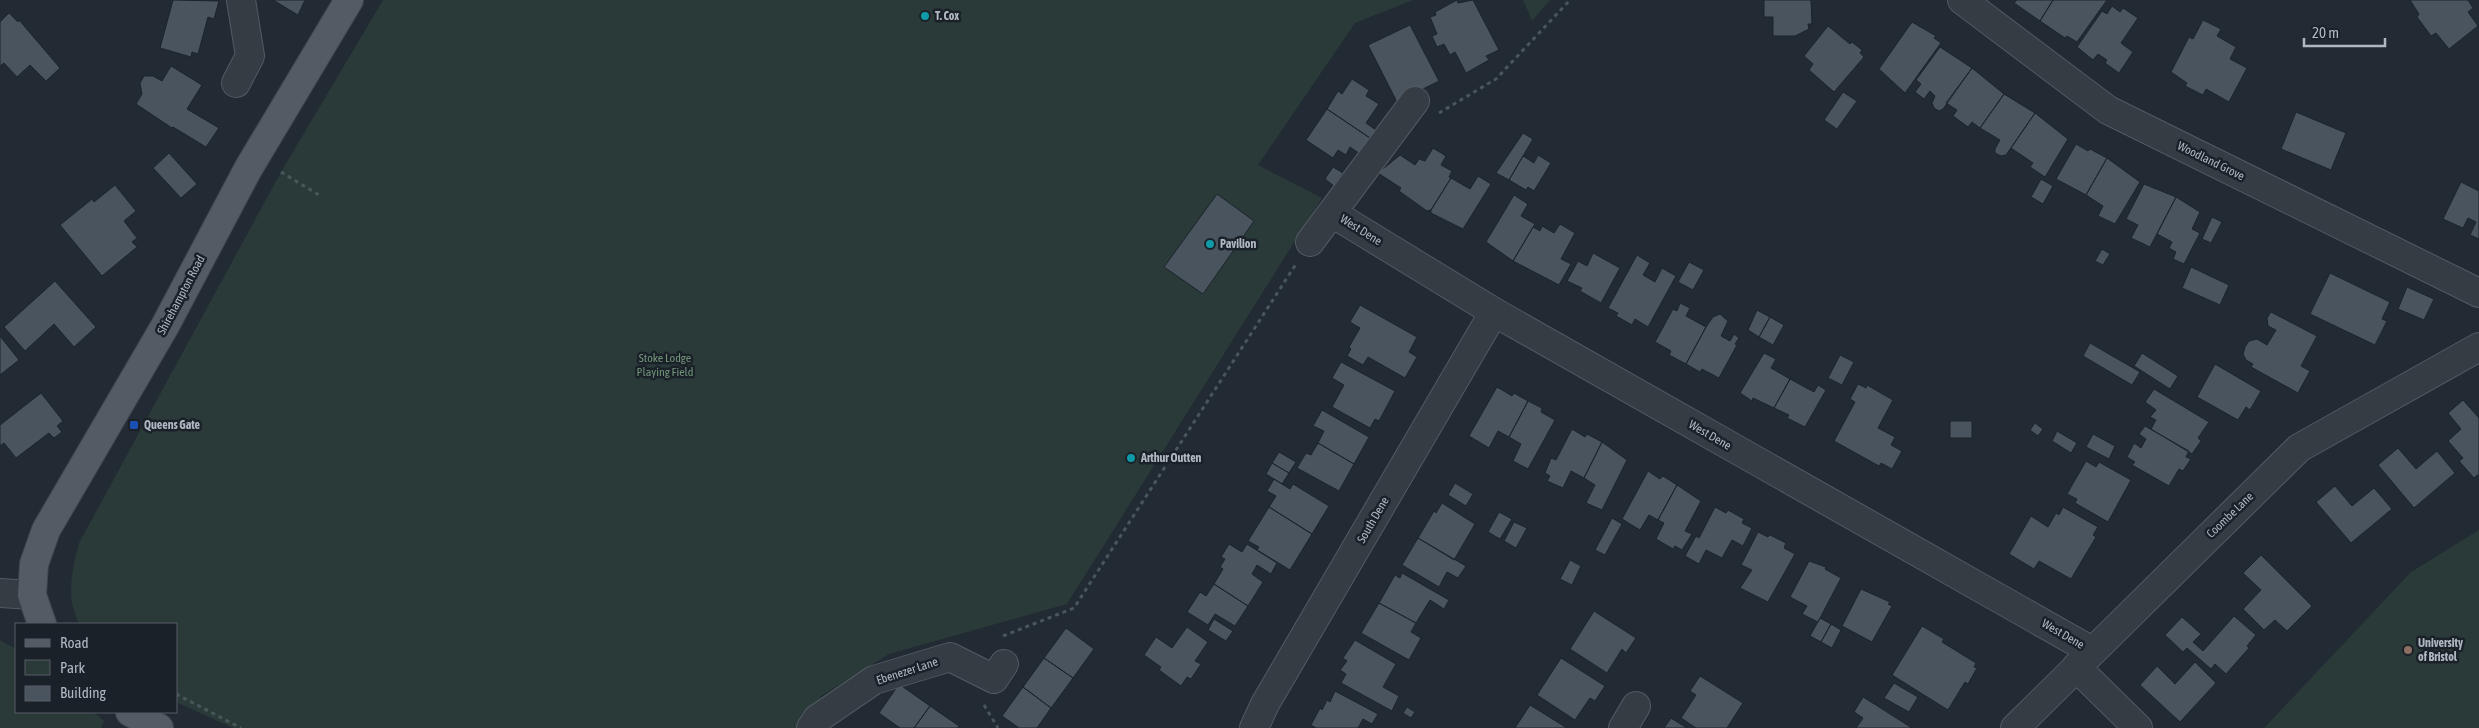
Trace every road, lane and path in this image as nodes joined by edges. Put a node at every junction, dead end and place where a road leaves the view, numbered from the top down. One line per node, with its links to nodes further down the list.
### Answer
1 (241, 0): 5 (street)
2 (349, 0): 15 (main road, Shirehampton Road)
3 (1570, 0): 6 (path)
4 (1962, 0): 11 (street, Woodland Grove)
5 (236, 84)
6 (1426, 108): 9 (street, West Dene)
7 (281, 172): 8 (path)
8 (319, 195)
9 (1332, 213): 10 (street, West Dene); 12 (street, West Dene)
10 (1310, 242): 17 (path)
11 (2479, 293)
12 (1494, 312): 18 (street, West Dene); 24 (street, South Dene)
13 (2479, 346): 18 (street, Coombe Lane)
14 (0, 593): 15 (street)
15 (32, 595): 16 (main road)
16 (42, 623)
17 (999, 652): 23 (street, Ebenezer Lane)
18 (2084, 659): 25 (street, Coombe Lane); 26 (street, West Dene)
19 (178, 695): 22 (path)
20 (132, 713): 21 (main road)
21 (159, 728)
22 (241, 728)
23 (811, 728)
24 (1254, 728)
25 (2015, 728)
26 (2138, 728)

